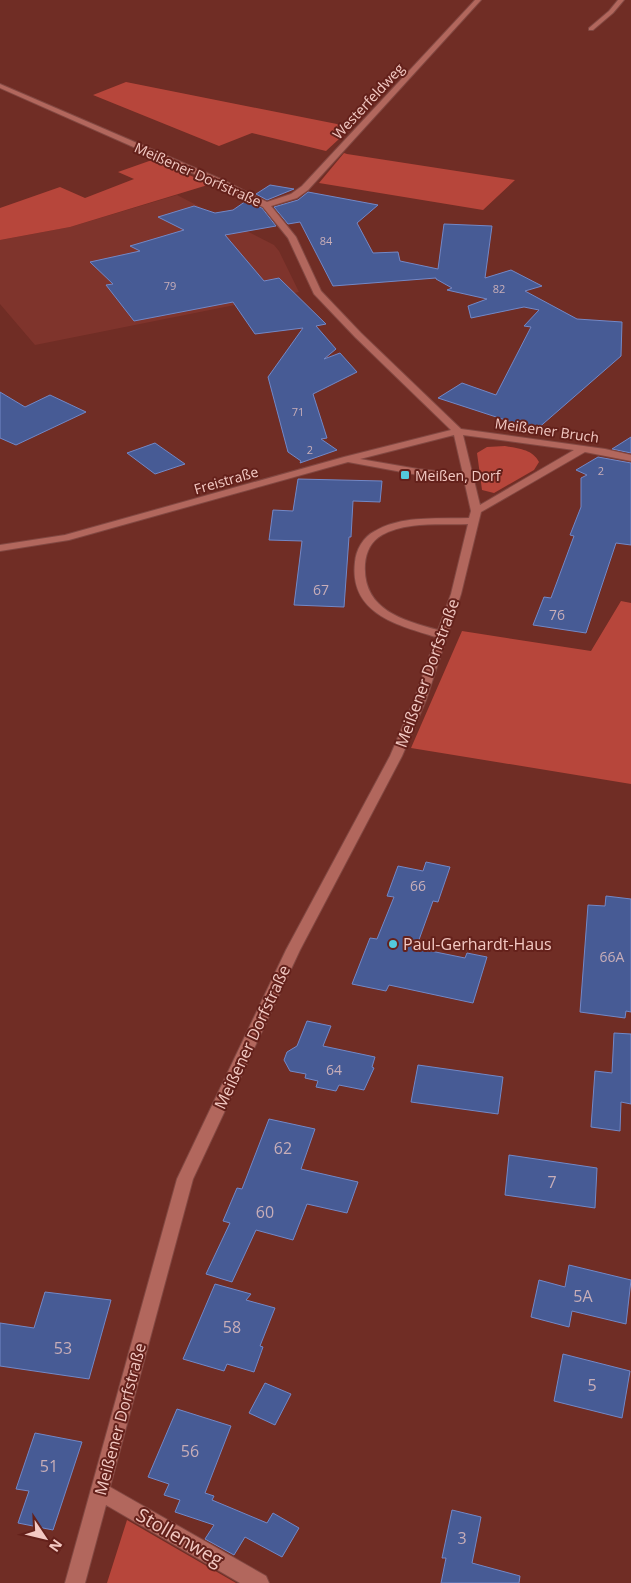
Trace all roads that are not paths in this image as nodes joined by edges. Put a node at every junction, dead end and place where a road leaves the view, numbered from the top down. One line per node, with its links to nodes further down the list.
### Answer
1 (478, 0): 5 (street, Westerfeldweg)
2 (621, 0): 3 (street)
3 (591, 29)
4 (0, 86): 5 (street, Meißener Dorfstraße)
5 (266, 205): 6 (street, Meißener Dorfstraße)
6 (458, 432): 7 (street, Meißener Bruch); 9 (street, Freistraße); 10 (street, Meißener Dorfstraße)
7 (583, 449): 8 (street, Meißener Bruch); 11 (street)
8 (631, 458)
9 (347, 459): 10 (street); 12 (street, Freistraße)
10 (469, 478): 11 (street, Meißener Dorfstraße)
11 (475, 516): 13 (street, Meißener Dorfstraße); 13 (street)
12 (0, 548)
13 (442, 635): 14 (street, Meißener Dorfstraße)
14 (101, 1492): 15 (street, Meißener Dorfstraße); 16 (street, Stollenweg)
15 (75, 1583)
16 (259, 1583)

